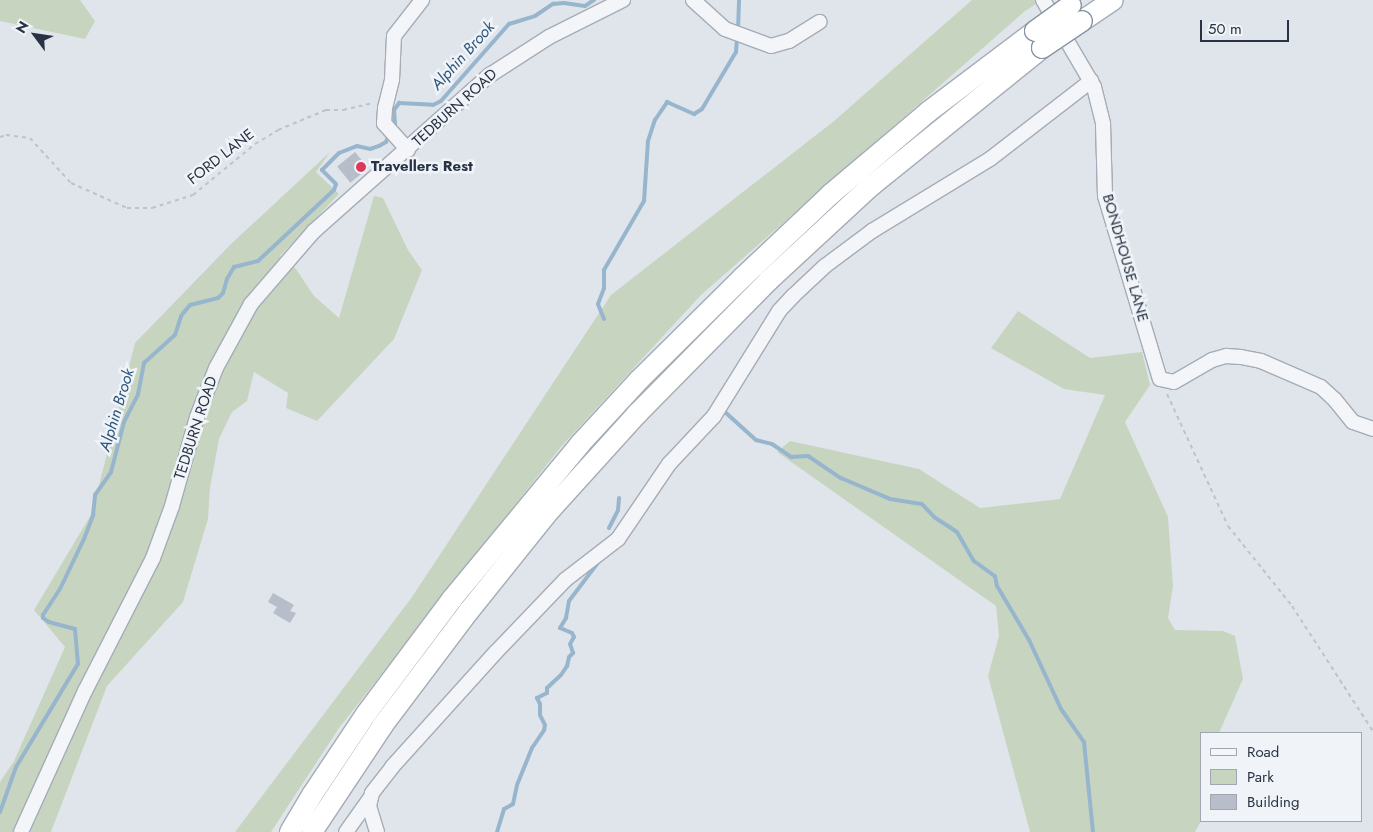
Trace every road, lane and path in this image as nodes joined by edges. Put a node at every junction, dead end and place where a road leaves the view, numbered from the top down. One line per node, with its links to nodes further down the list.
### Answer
1 (422, 0): 10 (street)
2 (623, 0): 12 (street, TEDBURN ROAD)
3 (693, 0): 7 (street)
4 (1043, 0): 9 (street, BONDHOUSE LANE)
5 (1113, 0): 6 (highway)
6 (1077, 9): 8 (highway, bridge)
7 (819, 22)
8 (1039, 40): 18 (highway); 19 (highway)
9 (1091, 81): 13 (street, BONDHOUSE LANE); 16 (street)
10 (386, 100): 11 (path, FORD LANE); 12 (street)
11 (0, 137)
12 (408, 150): 17 (street, TEDBURN ROAD)
13 (1160, 379): 14 (street); 15 (path)
14 (1373, 429)
15 (1373, 731)
16 (371, 796): 20 (street); 21 (street)
17 (21, 832)
18 (290, 832)
19 (312, 832)
20 (346, 832)
21 (377, 832)

